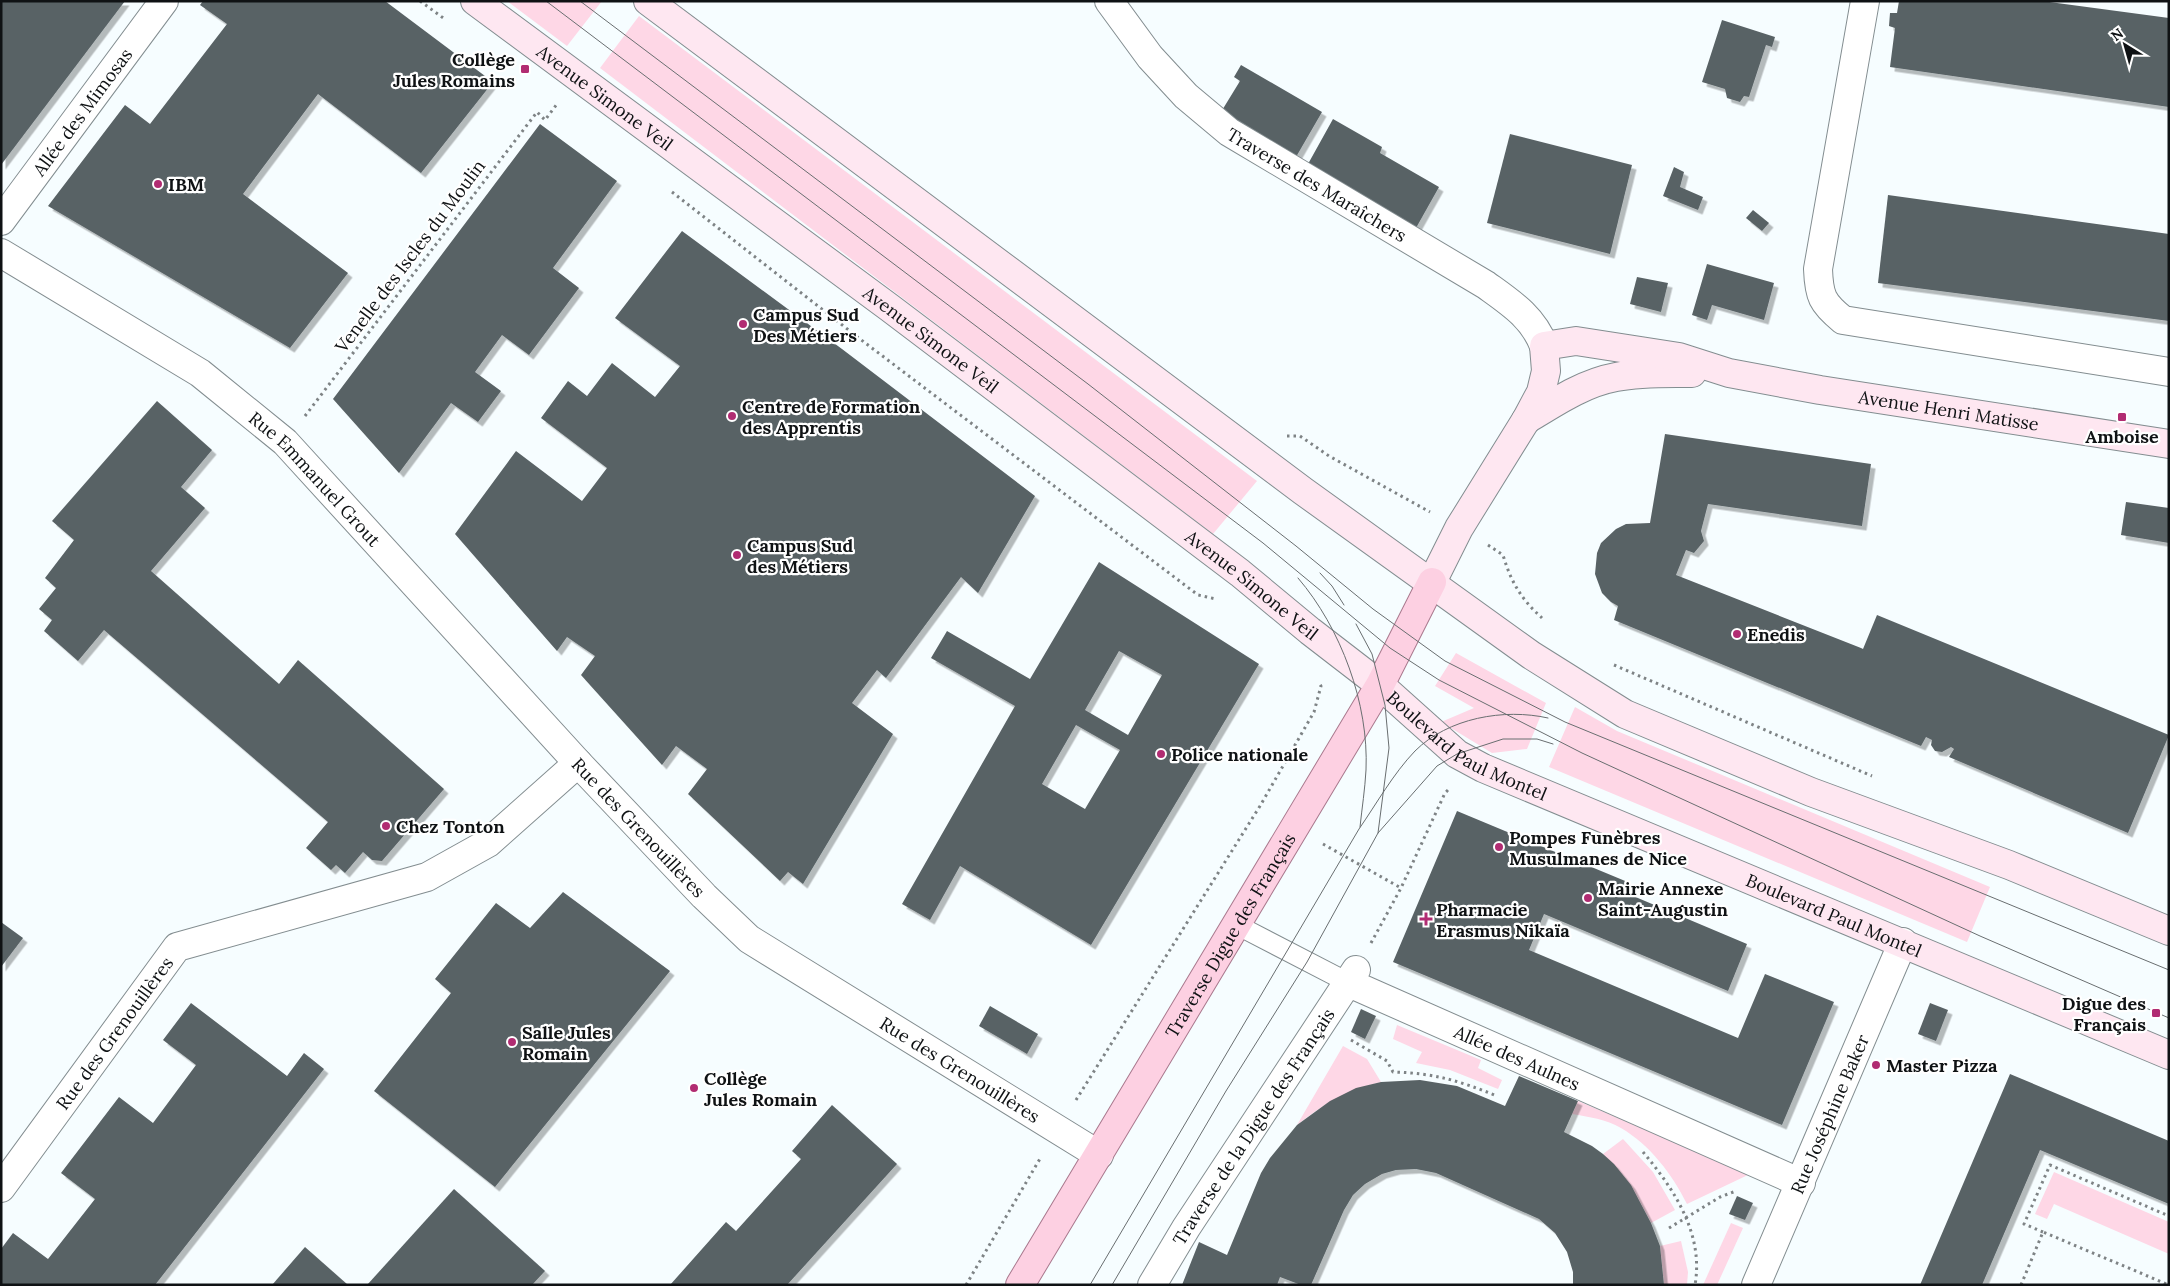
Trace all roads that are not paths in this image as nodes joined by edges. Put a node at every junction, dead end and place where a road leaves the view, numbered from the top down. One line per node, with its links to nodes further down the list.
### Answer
1 (164, 1): 6 (street, Allée des Mimosas)
2 (475, 1): 14 (main road, Avenue Simone Veil)
3 (648, 1): 13 (main road)
4 (1109, 1): 8 (street, Traverse des Maraîchers)
5 (1865, 1): 9 (street)
6 (1, 221)
7 (1, 254): 15 (street, Rue Emmanuel Grout)
8 (1544, 346): 10 (main road, Avenue Henri Matisse); 11 (main road, Avenue Henri Matisse)
9 (2169, 372)
10 (1729, 373): 11 (main road, Avenue Henri Matisse); 12 (main road, Avenue Henri Matisse)
11 (1526, 420): 13 (main road, Avenue Henri Matisse)
12 (2169, 444)
13 (1432, 582): 14 (main road, Traverse Digue des Français); 17 (main road)
14 (1380, 685): 16 (main road, Traverse Digue des Français); 18 (main road, Boulevard Paul Montel)
15 (578, 763): 21 (street, Rue des Grenouillères); 23 (street, Rue des Grenouillères)
16 (1237, 925): 19 (lane, Allée des Aulnes); 21 (main road, Traverse Digue des Français)
17 (2169, 931)
18 (1903, 942): 20 (main road, Boulevard Paul Montel); 22 (street, Rue Joséphine Baker)
19 (1357, 967): 22 (street, Allée des Aulnes); 25 (street, Traverse de la Digue des Français)
20 (2169, 1055)
21 (1099, 1155): 24 (main road, Traverse Digue des Français)
22 (1791, 1178): 26 (street, Rue Joséphine Baker)
23 (1, 1188)
24 (1020, 1285)
25 (1152, 1285)
26 (1756, 1285)

